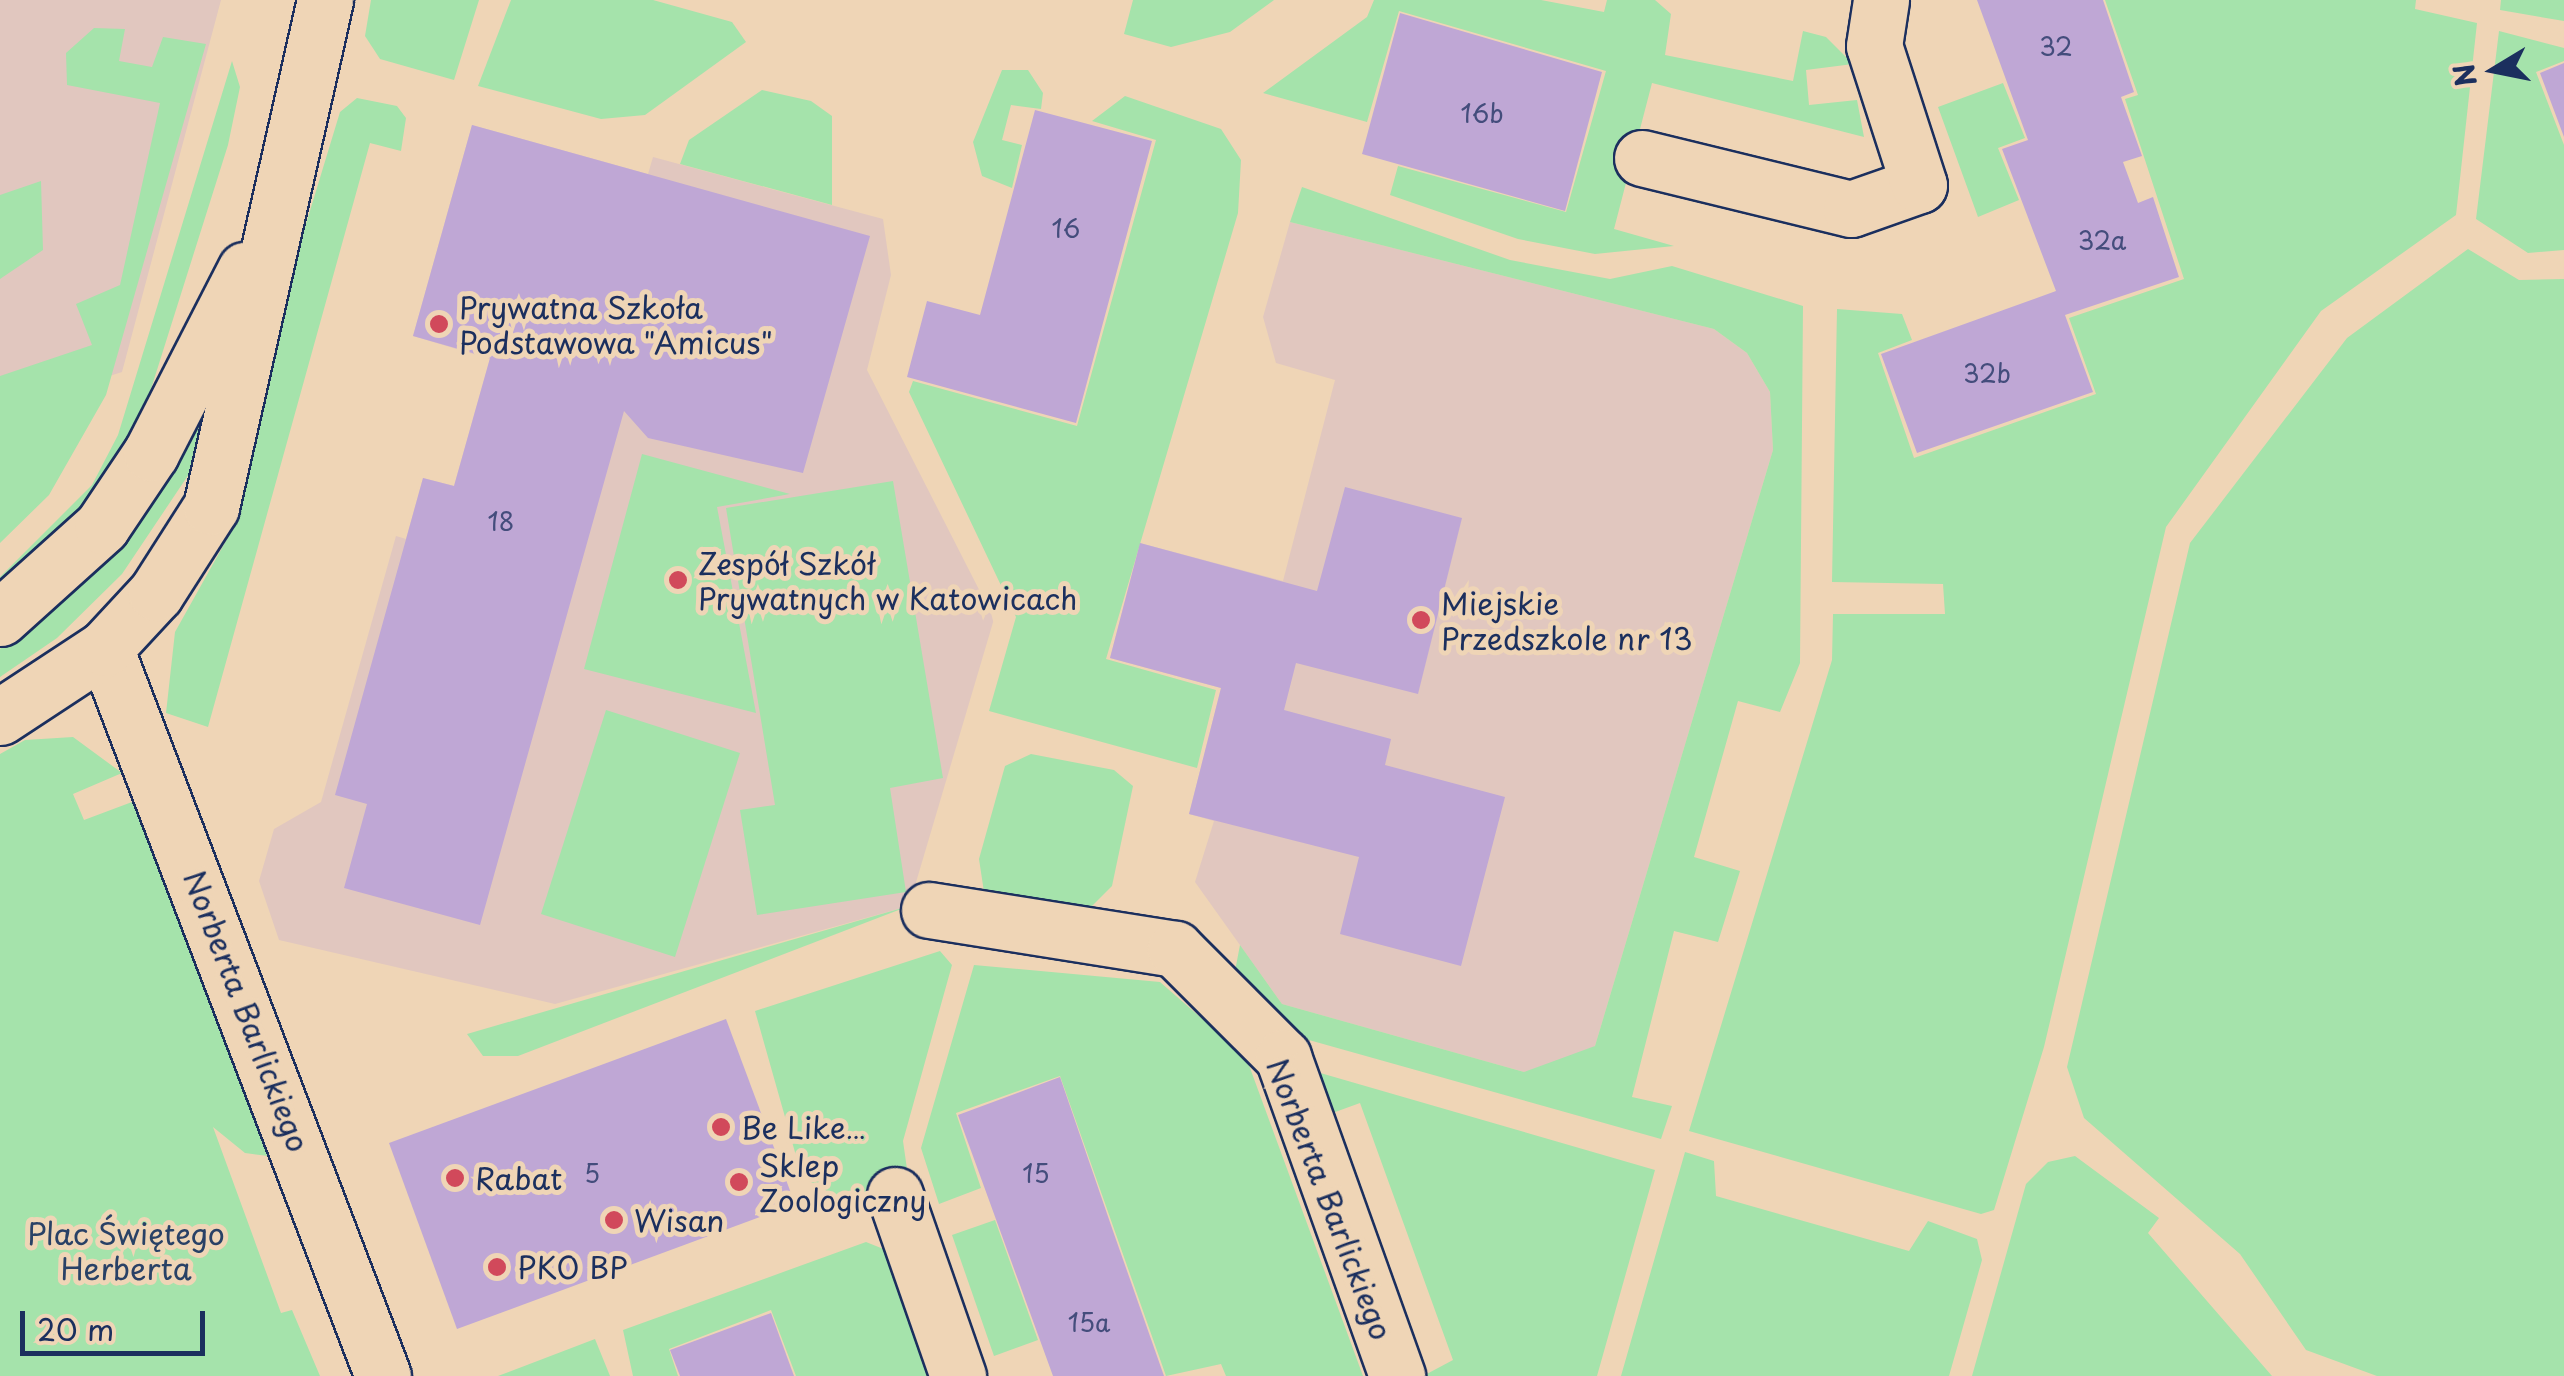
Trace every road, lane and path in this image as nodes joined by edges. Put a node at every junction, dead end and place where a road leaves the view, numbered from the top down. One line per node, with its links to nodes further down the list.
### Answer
1 (325, 0): 4 (street)
2 (1881, 0): 3 (street)
3 (1642, 158)
4 (268, 228): 5 (street); 6 (street)
5 (0, 618)
6 (105, 648): 7 (street); 10 (street, Norberta Barlickiego)
7 (0, 717)
8 (929, 910): 12 (street, Norberta Barlickiego)
9 (895, 1195): 11 (street)
10 (383, 1376)
11 (958, 1376)
12 (1397, 1376)

